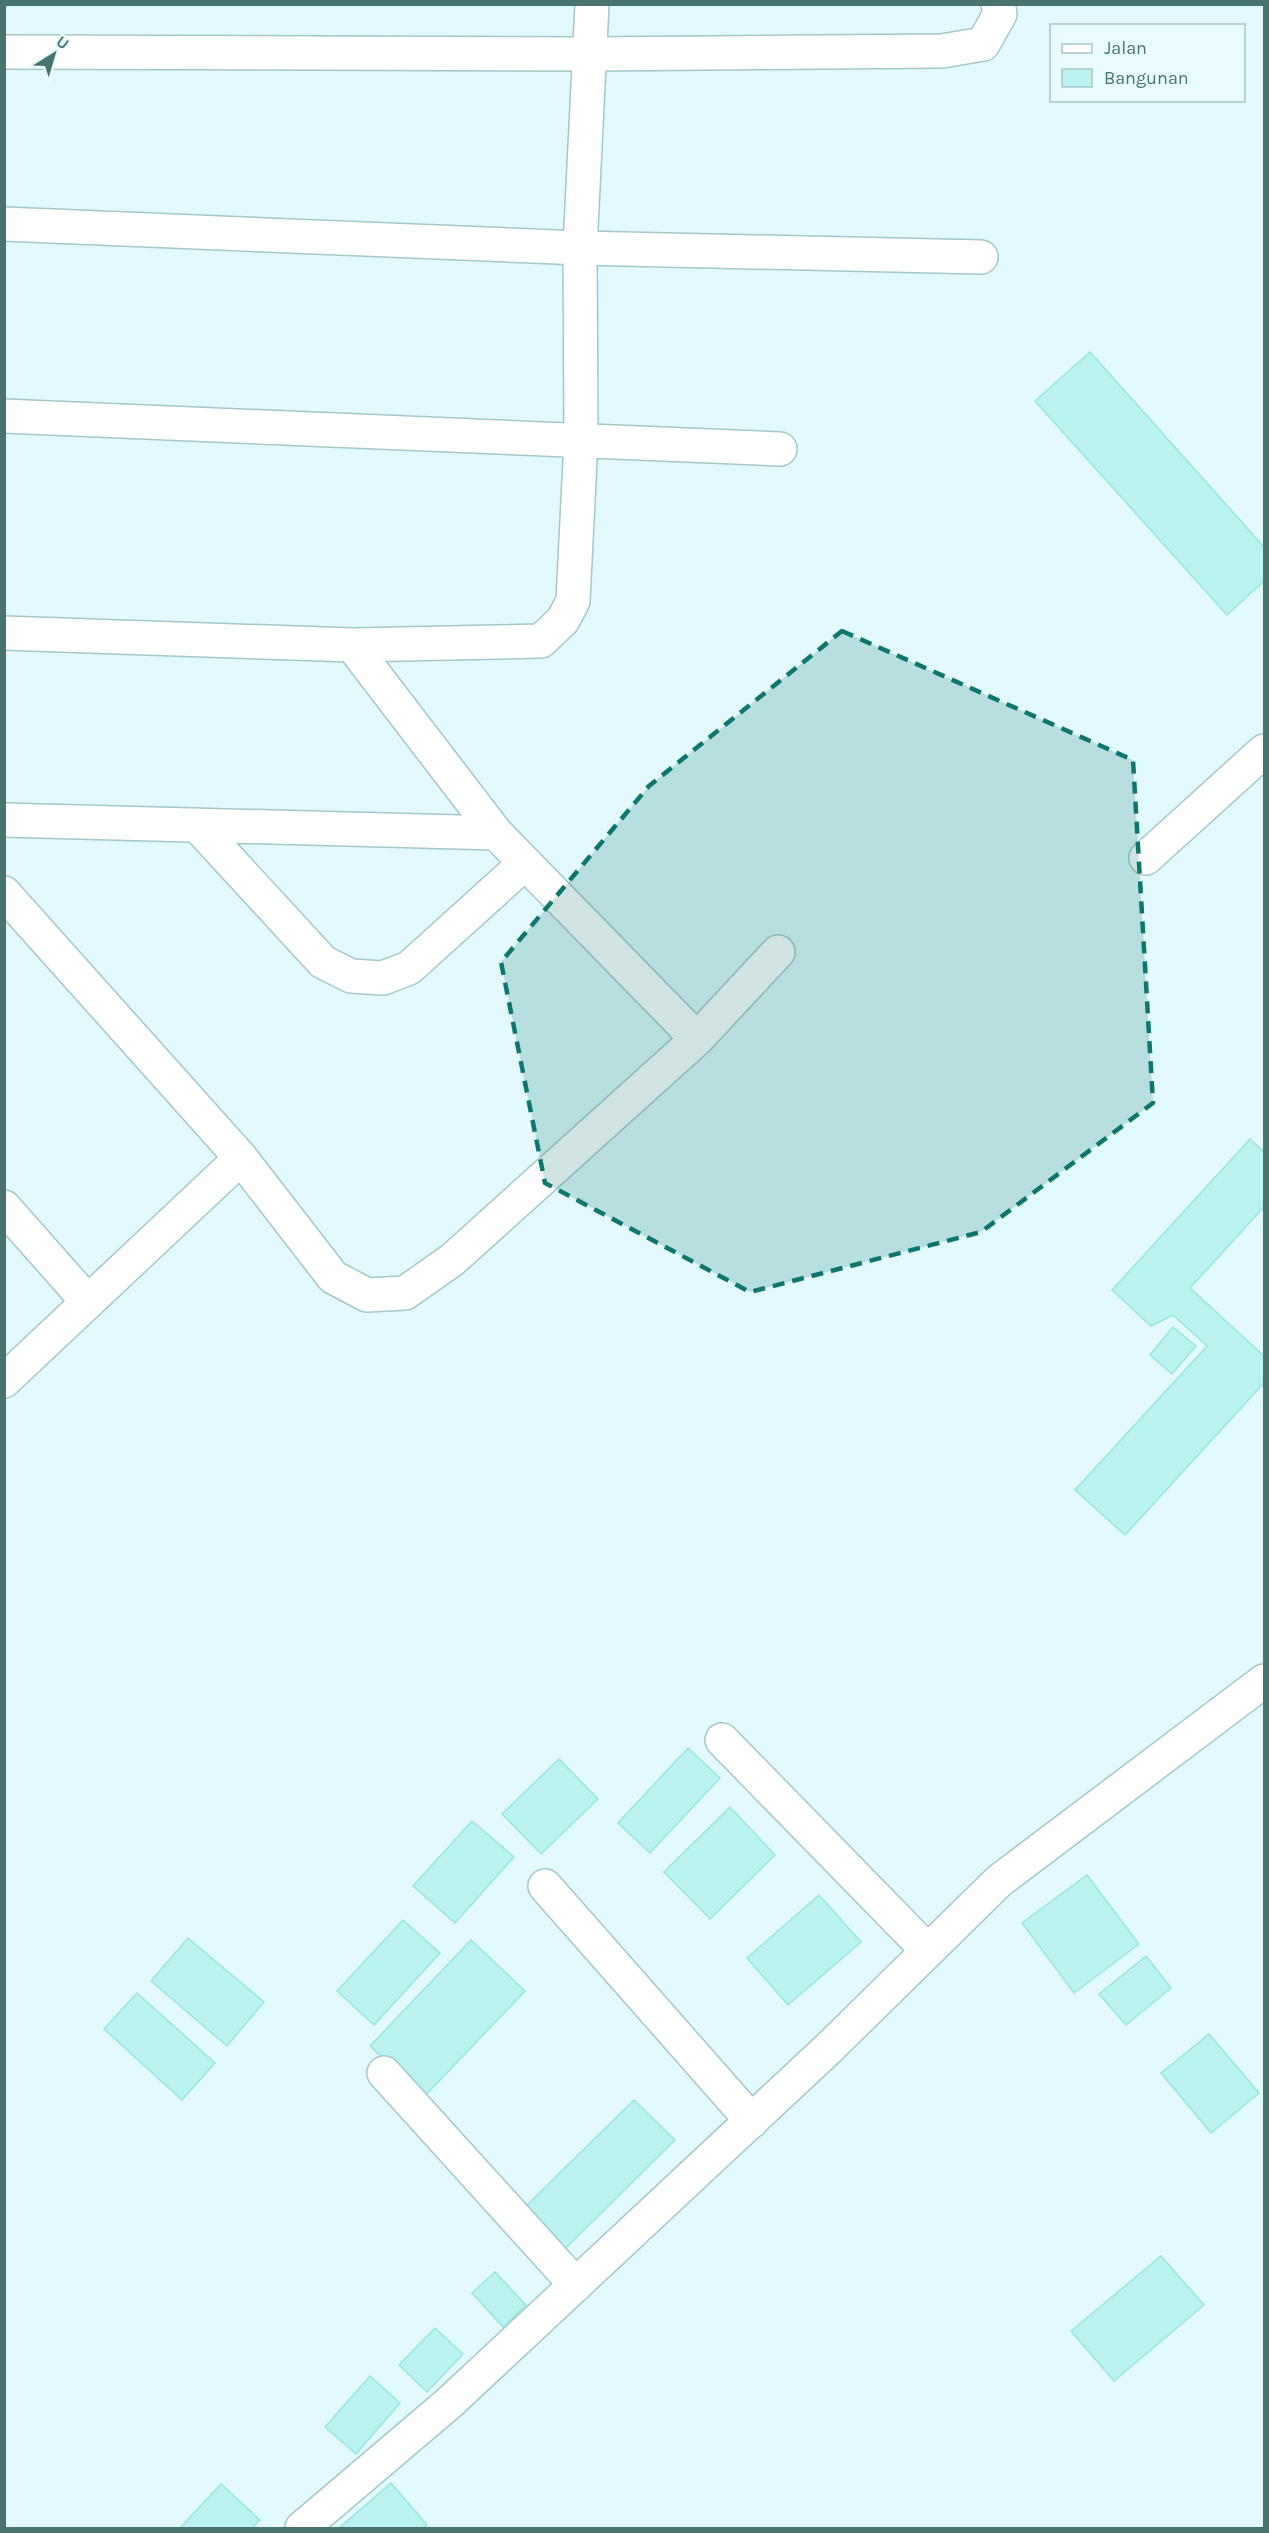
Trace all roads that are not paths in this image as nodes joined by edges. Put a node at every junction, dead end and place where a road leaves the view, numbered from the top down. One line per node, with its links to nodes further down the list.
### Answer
1 (592, 4): 4 (street)
2 (998, 4): 4 (street)
3 (4, 52): 4 (street)
4 (591, 54): 6 (street)
5 (4, 224): 6 (street)
6 (580, 248): 7 (street); 9 (street)
7 (981, 257)
8 (4, 416): 9 (street)
9 (581, 440): 10 (street); 12 (street)
10 (780, 449)
11 (4, 633): 12 (street)
12 (352, 645): 16 (street)
13 (1264, 751): 17 (street)
14 (4, 820): 15 (street)
15 (197, 825): 16 (street); 18 (street)
16 (496, 834): 18 (street)
17 (1146, 858)
18 (524, 864): 21 (street)
19 (4, 893): 22 (street)
20 (778, 952): 21 (street)
21 (697, 1039): 22 (street)
22 (241, 1158): 24 (street)
23 (4, 1207): 24 (street)
24 (88, 1302): 25 (street)
25 (4, 1381)
26 (1264, 1681): 29 (street)
27 (722, 1740): 29 (street)
28 (544, 1886): 31 (street)
29 (928, 1951): 31 (street)
30 (384, 2073): 32 (street)
31 (752, 2121): 32 (street)
32 (576, 2285): 33 (street)
33 (302, 2529)

